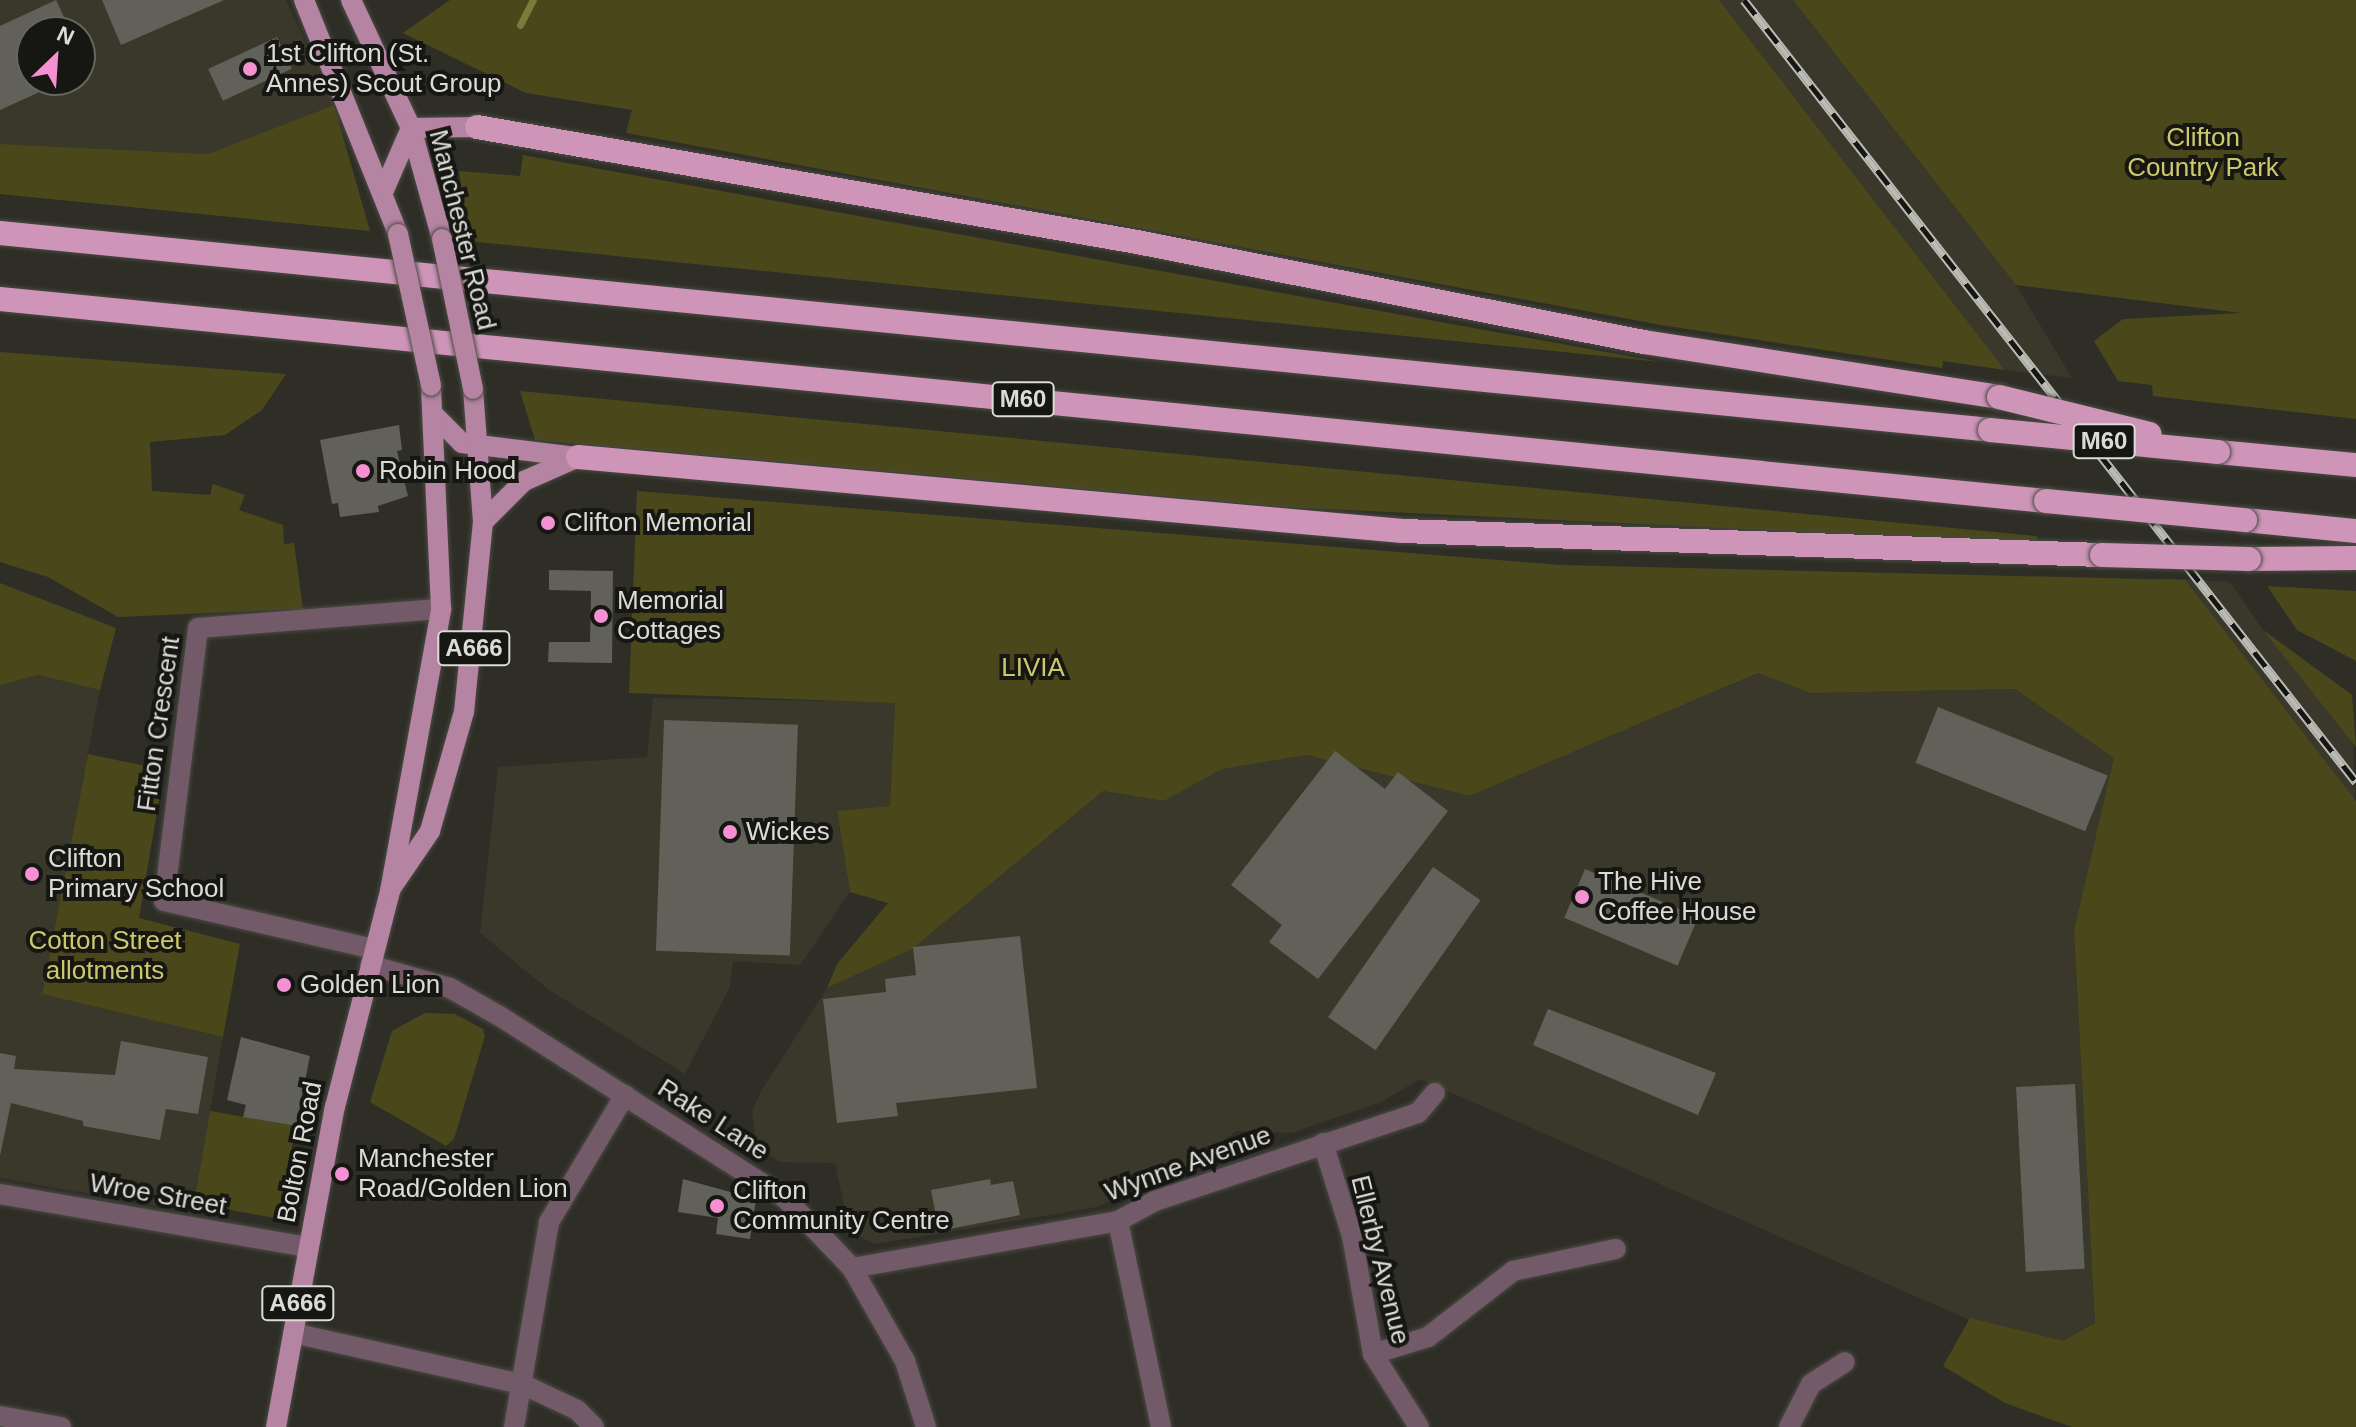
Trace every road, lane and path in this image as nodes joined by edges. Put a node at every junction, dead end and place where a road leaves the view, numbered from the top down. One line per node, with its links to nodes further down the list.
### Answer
1 (304, 0): 5 (main road, A666)
2 (351, 0): 4 (main road, Manchester Road / A666)
3 (477, 127): 4 (main road); 11 (highway, M60, bridge)
4 (411, 128): 5 (main road); 8 (main road, Manchester Road / A666, bridge)
5 (384, 190): 9 (main road, Bolton Road / A666, bridge)
6 (0, 233): 11 (highway, M60, bridge)
7 (0, 299): 15 (highway, M60, bridge)
8 (473, 389): 10 (main road, Bolton Road / A666)
9 (434, 415): 10 (main road); 17 (main road, Bolton Road / A666)
10 (480, 447): 12 (main road); 14 (main road, Bolton Road / A666)
11 (2218, 452): 13 (highway, M60)
12 (578, 457): 14 (main road); 16 (highway, bridge)
13 (2356, 465)
14 (483, 522): 18 (main road, Bolton Road / A666)
15 (2356, 531)
16 (2356, 558)
17 (441, 609): 18 (main road, Bolton Road / A666); 19 (street, Fitton Crescent)
18 (390, 891): 19 (main road, Bolton Road / A666)
19 (372, 957): 21 (street, Rake Lane); 25 (main road, Bolton Road / A666)
20 (1435, 1093): 22 (street, Wynne Avenue)
21 (625, 1095): 27 (street, Rake Lane); 31 (street)
22 (1323, 1143): 24 (street, Wynne Avenue); 29 (street, Ellerby Avenue)
23 (0, 1194): 25 (street, Wroe Street)
24 (1118, 1221): 27 (street, Wynne Avenue); 38 (street)
25 (308, 1247): 28 (main road, Bolton Road / A666)
26 (1616, 1249): 29 (street)
27 (852, 1268): 37 (street, Rake Lane)
28 (293, 1333): 31 (street); 34 (main road, Bolton Road / A666)
29 (1373, 1354): 39 (street, Ellerby Avenue)
30 (1845, 1362): 40 (street)
31 (522, 1384): 35 (street); 36 (street)
32 (0, 1416): 33 (street)
33 (61, 1427)
34 (276, 1427)
35 (514, 1427)
36 (594, 1427)
37 (926, 1427)
38 (1161, 1427)
39 (1419, 1427)
40 (1789, 1427)

